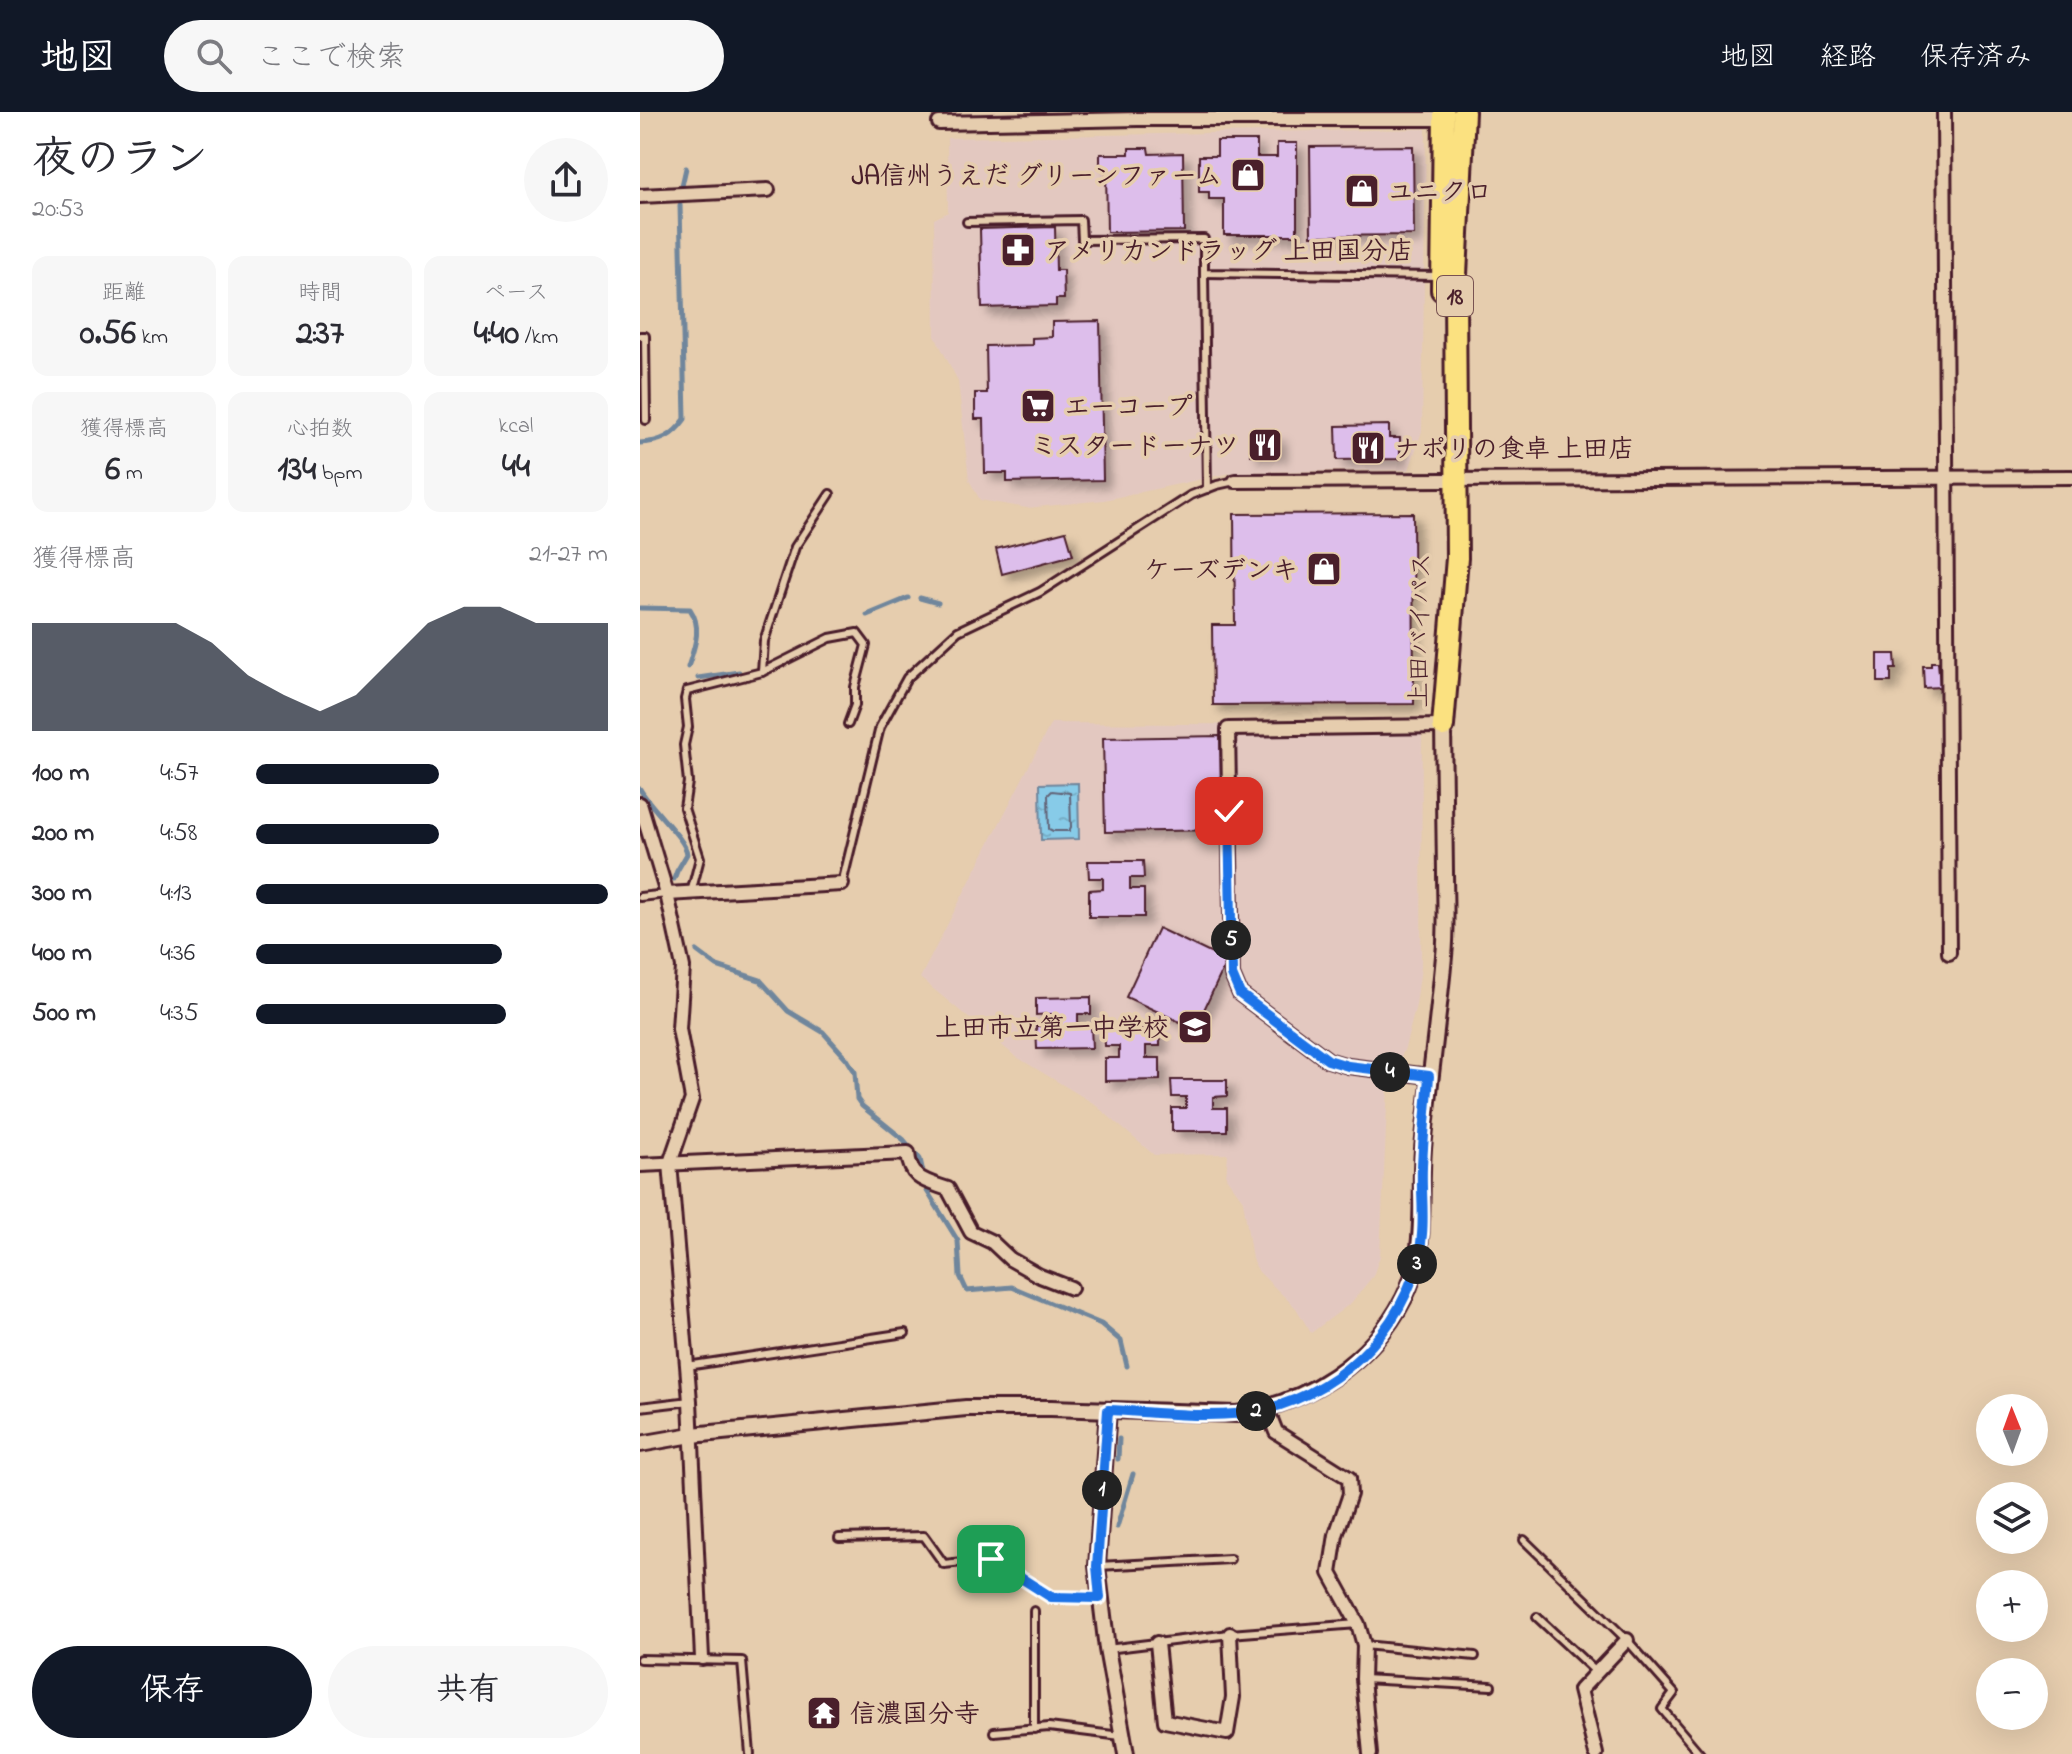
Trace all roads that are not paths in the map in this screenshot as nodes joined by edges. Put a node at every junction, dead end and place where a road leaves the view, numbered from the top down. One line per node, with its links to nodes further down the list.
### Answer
1 (1944, 112): 13 (street)
2 (1451, 114): 4 (street); 10 (highway, 上田バイパス / 18); 15 (highway, 上田バイパス / 18)
3 (1137, 116): 4 (street); 5 (street)
4 (1325, 116)
5 (939, 123)
6 (768, 190): 7 (street)
7 (640, 196)
8 (967, 222): 9 (lane)
9 (1204, 273): 10 (lane); 17 (lane)
10 (1442, 276): 15 (highway, 上田バイパス / 18)
11 (640, 336): 12 (lane)
12 (646, 420)
13 (1945, 477): 14 (street); 15 (street); 27 (street)
14 (2072, 477)
15 (1450, 480): 16 (street); 21 (highway, 上田バイパス / 18)
16 (1235, 481): 17 (lane)
17 (1207, 489): 23 (lane)
18 (830, 494): 19 (lane)
19 (762, 672): 20 (lane); 24 (lane)
20 (848, 724)
21 (1443, 726): 28 (street); 28 (street)
22 (640, 804): 25 (street)
23 (842, 884): 24 (street)
24 (691, 893): 25 (street)
25 (667, 894): 26 (lane); 29 (street)
26 (640, 897)
27 (1949, 953)
28 (1429, 1076): 36 (street)
29 (670, 1163): 30 (street); 31 (street); 33 (street)
30 (640, 1165)
31 (1071, 1288)
32 (905, 1333): 33 (lane)
33 (687, 1366): 34 (street)
34 (690, 1401): 35 (lane); 38 (street)
35 (640, 1407)
36 (1267, 1409): 37 (street); 47 (street)
37 (1108, 1410): 38 (street); 43 (street)
38 (692, 1435): 39 (street); 54 (street)
39 (640, 1444)
40 (839, 1538): 44 (lane)
41 (1524, 1540): 49 (lane)
42 (1230, 1559): 43 (lane)
43 (1097, 1566): 44 (street)
44 (1100, 1598): 52 (street)
45 (1034, 1611): 59 (lane)
46 (1537, 1617): 56 (lane)
47 (1358, 1624): 48 (lane); 51 (street)
48 (1230, 1634): 50 (lane); 50 (street)
49 (1627, 1640): 56 (street); 66 (lane)
50 (1157, 1643): 52 (lane)
51 (1364, 1645): 53 (lane); 57 (street)
52 (1107, 1649): 61 (street)
53 (1475, 1656)
54 (702, 1658): 55 (lane); 62 (lane)
55 (640, 1659)
56 (1597, 1672): 65 (street)
57 (1363, 1679): 58 (lane); 64 (street)
58 (1491, 1686)
59 (1034, 1729): 60 (lane); 61 (lane)
60 (994, 1732)
61 (1122, 1736): 63 (street)
62 (750, 1754)
63 (1126, 1754)
64 (1370, 1754)
65 (1596, 1754)
66 (1700, 1754)

